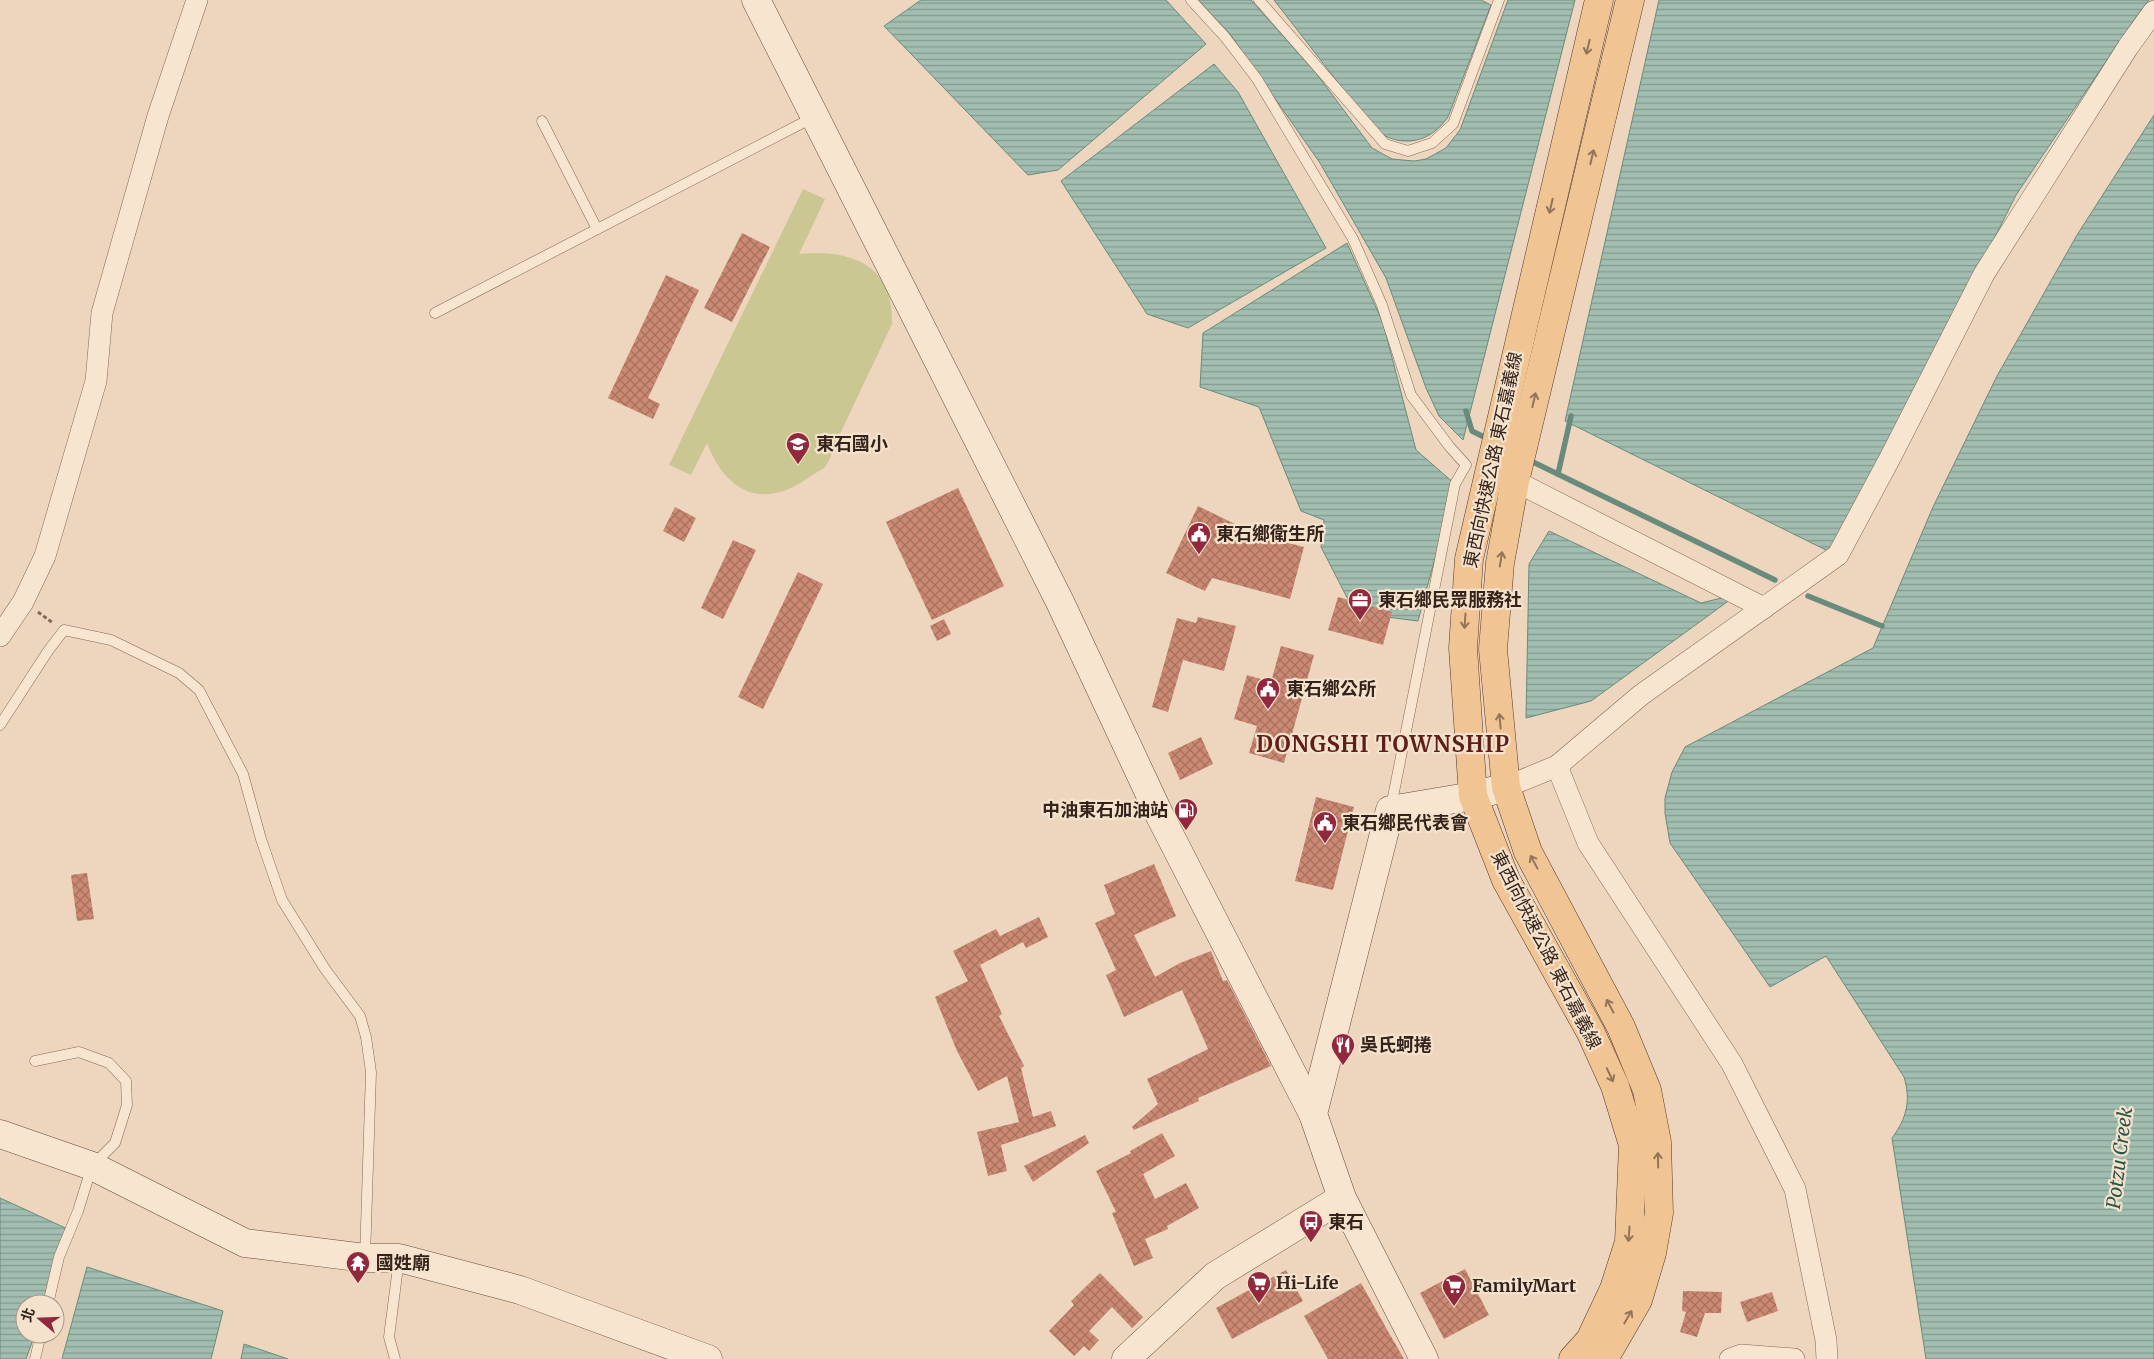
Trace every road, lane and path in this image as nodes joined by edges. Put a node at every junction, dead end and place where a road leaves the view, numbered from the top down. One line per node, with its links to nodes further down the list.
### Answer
1 (197, 0): 14 (street)
2 (756, 0): 9 (main road)
3 (1191, 0): 22 (lane)
4 (1259, 0): 5 (lane)
5 (1499, 0)
6 (1599, 0): 21 (main road, 東西向快速公路 東石嘉義線, one-way to 21)
7 (1630, 0): 13 (main road, 東西向快速公路 東石嘉義線, one-way to 7)
8 (2154, 11): 15 (street)
9 (814, 117): 11 (lane); 24 (main road)
10 (542, 121): 11 (lane)
11 (597, 229): 12 (lane)
12 (435, 313)
13 (1515, 481): 15 (street); 20 (main road, 東西向快速公路 東石嘉義線, one-way to 13)
14 (23, 602): 16 (path); 17 (street)
15 (1764, 608): 19 (street)
16 (64, 630): 18 (lane); 28 (lane)
17 (0, 636)
18 (0, 725)
19 (1558, 766): 20 (street); 41 (street)
20 (1506, 787): 21 (main road); 38 (main road, 東西向快速公路 東石嘉義線, one-way to 20)
21 (1472, 796): 22 (main road); 37 (main road, 東西向快速公路 東石嘉義線, one-way to 37)
22 (1390, 810): 24 (main road)
23 (35, 1061): 26 (lane)
24 (1313, 1114): 27 (main road)
25 (0, 1134): 26 (main road)
26 (92, 1166): 28 (main road); 30 (lane)
27 (1342, 1198): 35 (main road); 36 (main road)
28 (365, 1258): 29 (main road)
29 (399, 1258): 33 (lane); 34 (main road)
30 (50, 1294)
31 (39, 1344): 32 (lane)
32 (35, 1359)
33 (395, 1359)
34 (708, 1359)
35 (1126, 1359)
36 (1424, 1359)
37 (1573, 1359)
38 (1604, 1359)
39 (1730, 1359): 40 (street)
40 (1794, 1359)
41 (1827, 1359)

